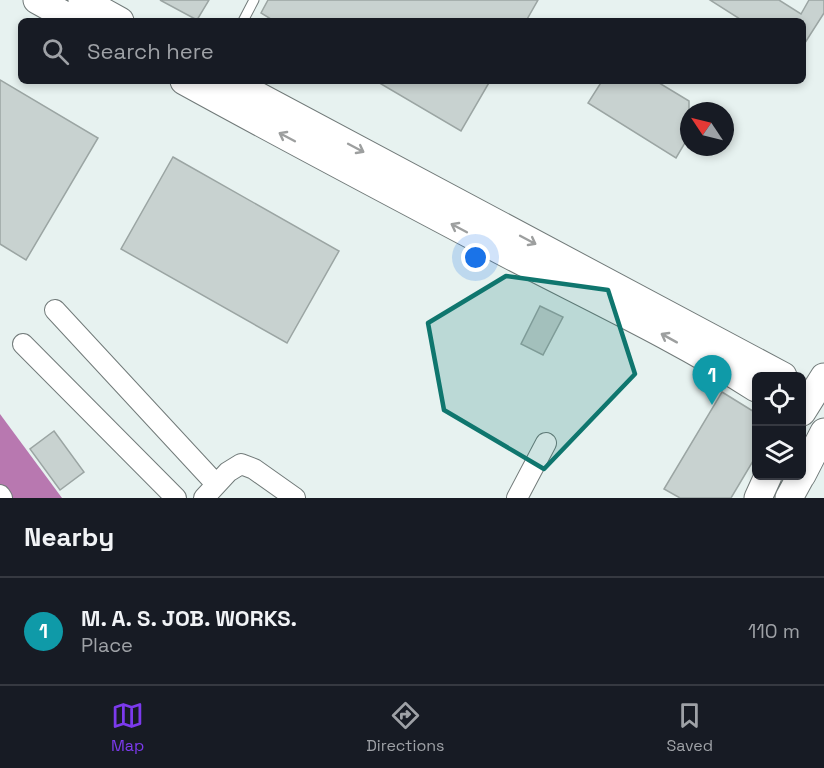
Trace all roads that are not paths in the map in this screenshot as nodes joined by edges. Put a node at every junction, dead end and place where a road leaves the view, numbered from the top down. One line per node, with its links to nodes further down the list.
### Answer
1 (38, 0): 4 (street)
2 (82, 0): 5 (street)
3 (254, 0): 6 (lane)
4 (70, 18)
5 (115, 18)
6 (245, 18)
7 (190, 84): 12 (street, one-way to 7)
8 (236, 84): 11 (street, one-way to 11)
9 (55, 309): 19 (street)
10 (23, 344): 20 (street)
11 (776, 372)
12 (752, 385)
13 (806, 420): 14 (street)
14 (824, 432): 16 (street)
15 (546, 443): 22 (street)
16 (806, 466)
17 (766, 480): 23 (street)
18 (798, 480): 24 (street)
19 (210, 491): 21 (street)
20 (176, 498)
21 (295, 498)
22 (517, 498)
23 (758, 498)
24 (789, 498)

